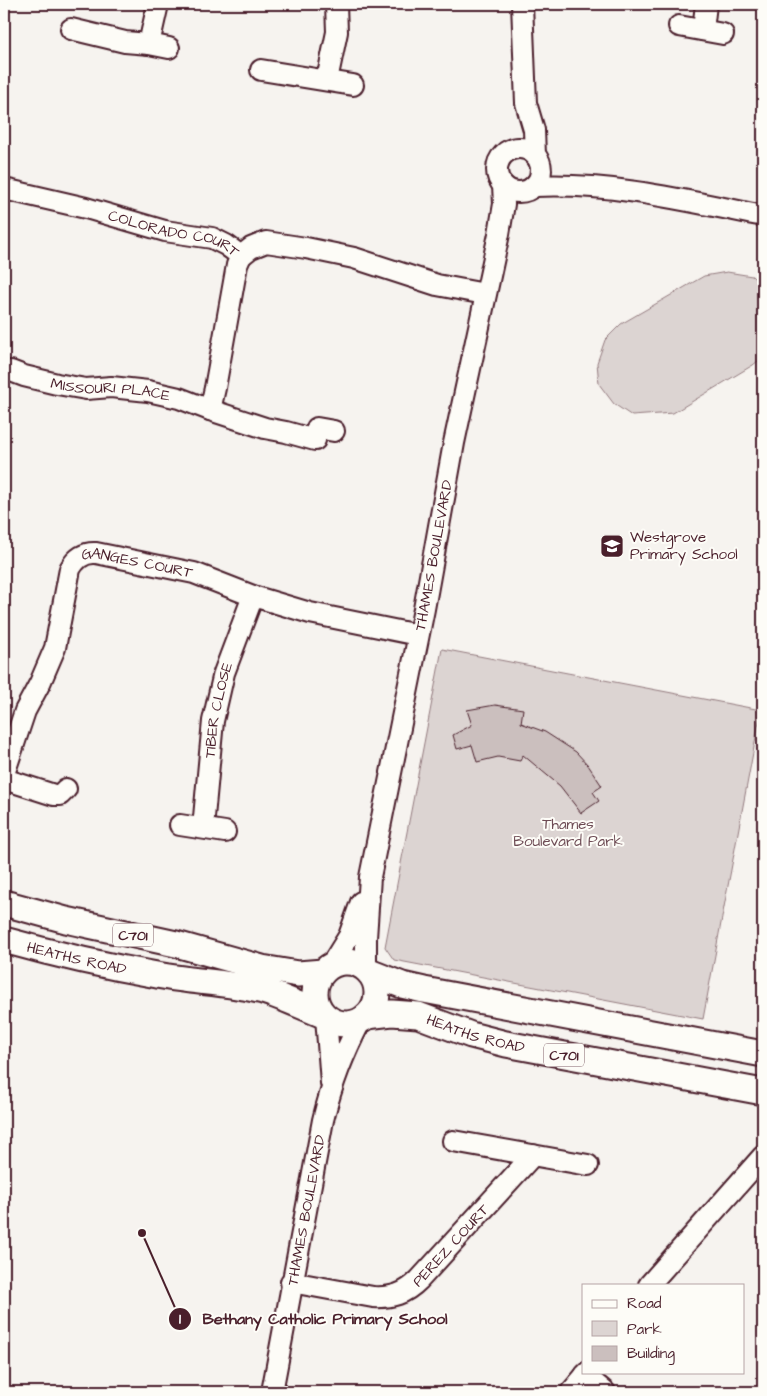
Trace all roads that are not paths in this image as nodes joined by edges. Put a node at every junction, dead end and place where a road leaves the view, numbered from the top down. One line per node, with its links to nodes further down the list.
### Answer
1 (158, 4): 9 (street)
2 (336, 4): 12 (street)
3 (522, 4): 14 (street)
4 (706, 4): 7 (street)
5 (679, 26): 7 (street)
6 (70, 30): 9 (street)
7 (703, 30): 8 (street)
8 (723, 34)
9 (149, 44): 10 (street)
10 (169, 48)
11 (261, 69): 12 (street)
12 (327, 80): 13 (street)
13 (354, 85)
14 (526, 103): 15 (street); 16 (street)
15 (509, 151): 16 (street); 17 (street)
16 (537, 159): 18 (street); 20 (street)
17 (503, 185): 18 (street); 22 (street, THAMES BOULEVARD)
18 (531, 188): 20 (street); 22 (street, THAMES BOULEVARD)
19 (4, 189): 23 (street, COLORADO COURT)
20 (629, 191): 21 (street)
21 (763, 216)
22 (499, 234): 24 (street, THAMES BOULEVARD)
23 (241, 256): 24 (street, COLORADO COURT); 26 (street)
24 (485, 294): 29 (street, THAMES BOULEVARD)
25 (9, 371): 26 (street, MISSOURI PLACE)
26 (210, 410): 27 (street, MISSOURI PLACE)
27 (334, 432)
28 (253, 596): 29 (street, GANGES COURT); 30 (street, GANGES COURT); 34 (street, TIBER CLOSE)
29 (418, 635): 36 (street, THAMES BOULEVARD)
30 (4, 774)
31 (4, 779): 32 (street)
32 (54, 795)
33 (180, 825): 34 (street)
34 (203, 828): 35 (street)
35 (225, 832)
36 (370, 877): 39 (street, THAMES BOULEVARD); 40 (street, THAMES BOULEVARD)
37 (4, 903): 39 (main road, C701)
38 (4, 940): 41 (main road, HEATHS ROAD / C701)
39 (327, 968): 40 (main road, C701); 41 (main road)
40 (368, 971): 42 (main road); 43 (main road, HEATHS ROAD / C701)
41 (324, 1016): 42 (main road, C701); 44 (street, THAMES BOULEVARD)
42 (364, 1018): 44 (street, THAMES BOULEVARD); 45 (main road, HEATHS ROAD / C701)
43 (763, 1054)
44 (331, 1087): 50 (street, THAMES BOULEVARD)
45 (763, 1092)
46 (454, 1140): 47 (street)
47 (533, 1155): 49 (street); 50 (street, PEREZ COURT)
48 (763, 1156): 51 (street)
49 (588, 1165)
50 (291, 1282): 53 (street, THAMES BOULEVARD)
51 (650, 1284)
52 (586, 1374): 54 (street); 55 (street)
53 (272, 1392)
54 (571, 1392)
55 (605, 1392)

